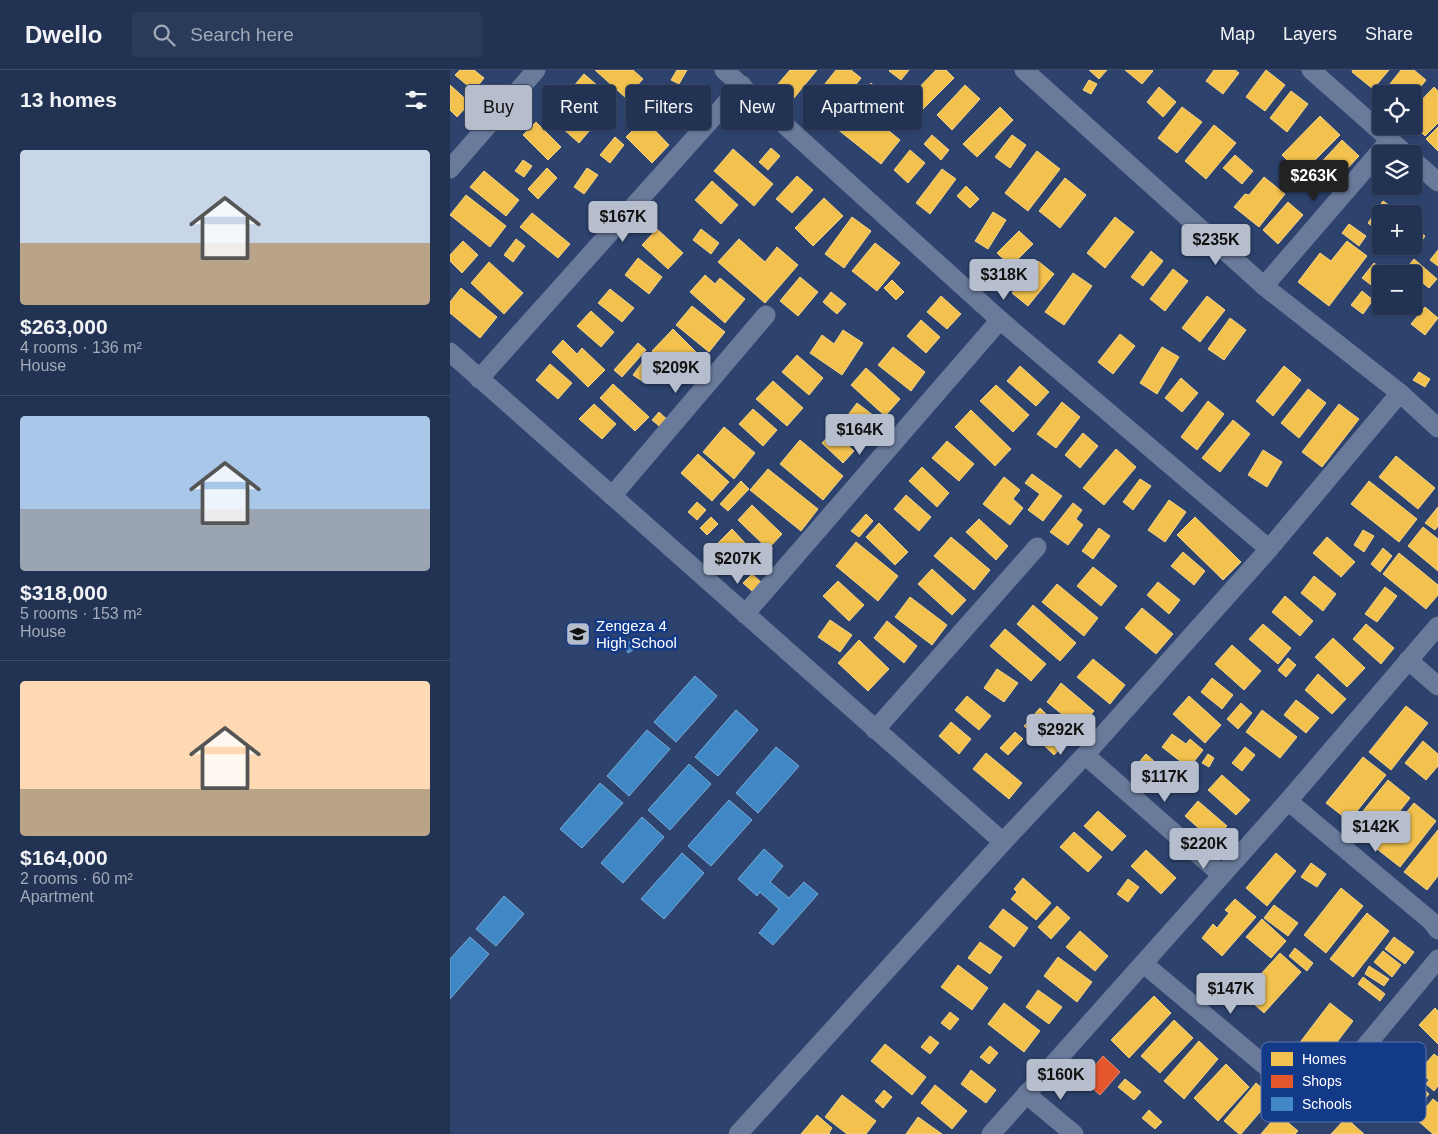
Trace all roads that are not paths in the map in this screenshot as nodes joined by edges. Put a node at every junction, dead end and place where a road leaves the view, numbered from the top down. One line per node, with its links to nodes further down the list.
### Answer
1 (536, 70): 11 (street)
2 (724, 70): 5 (street)
3 (1024, 70): 13 (street)
4 (1311, 70): 8 (street)
5 (742, 85)
6 (721, 108): 17 (street)
7 (791, 130): 15 (street)
8 (1390, 140): 9 (street); 13 (street)
9 (1396, 145)
10 (1422, 168): 12 (street)
11 (450, 169)
12 (1438, 182)
13 (1264, 286): 18 (street)
14 (766, 315): 20 (street)
15 (1000, 320): 22 (street); 23 (street)
16 (450, 352): 17 (street)
17 (480, 378): 20 (street)
18 (1400, 393): 19 (street); 22 (street)
19 (1438, 428)
20 (612, 496): 23 (street)
21 (1037, 547): 27 (street)
22 (1269, 549): 28 (street)
23 (745, 614): 27 (street)
24 (1438, 626): 25 (street)
25 (1408, 660): 26 (street); 29 (street)
26 (1438, 686)
27 (875, 730): 30 (street)
28 (1085, 755): 30 (street); 31 (street)
29 (1288, 802): 31 (street); 32 (street)
30 (1003, 842): 38 (street)
31 (1222, 875): 34 (street)
32 (1438, 930)
33 (1438, 959): 35 (street)
34 (1144, 964): 36 (street); 37 (street)
35 (1369, 1042)
36 (1261, 1062)
37 (1026, 1094): 39 (street); 40 (street)
38 (738, 1134)
39 (991, 1134)
40 (1074, 1134)

